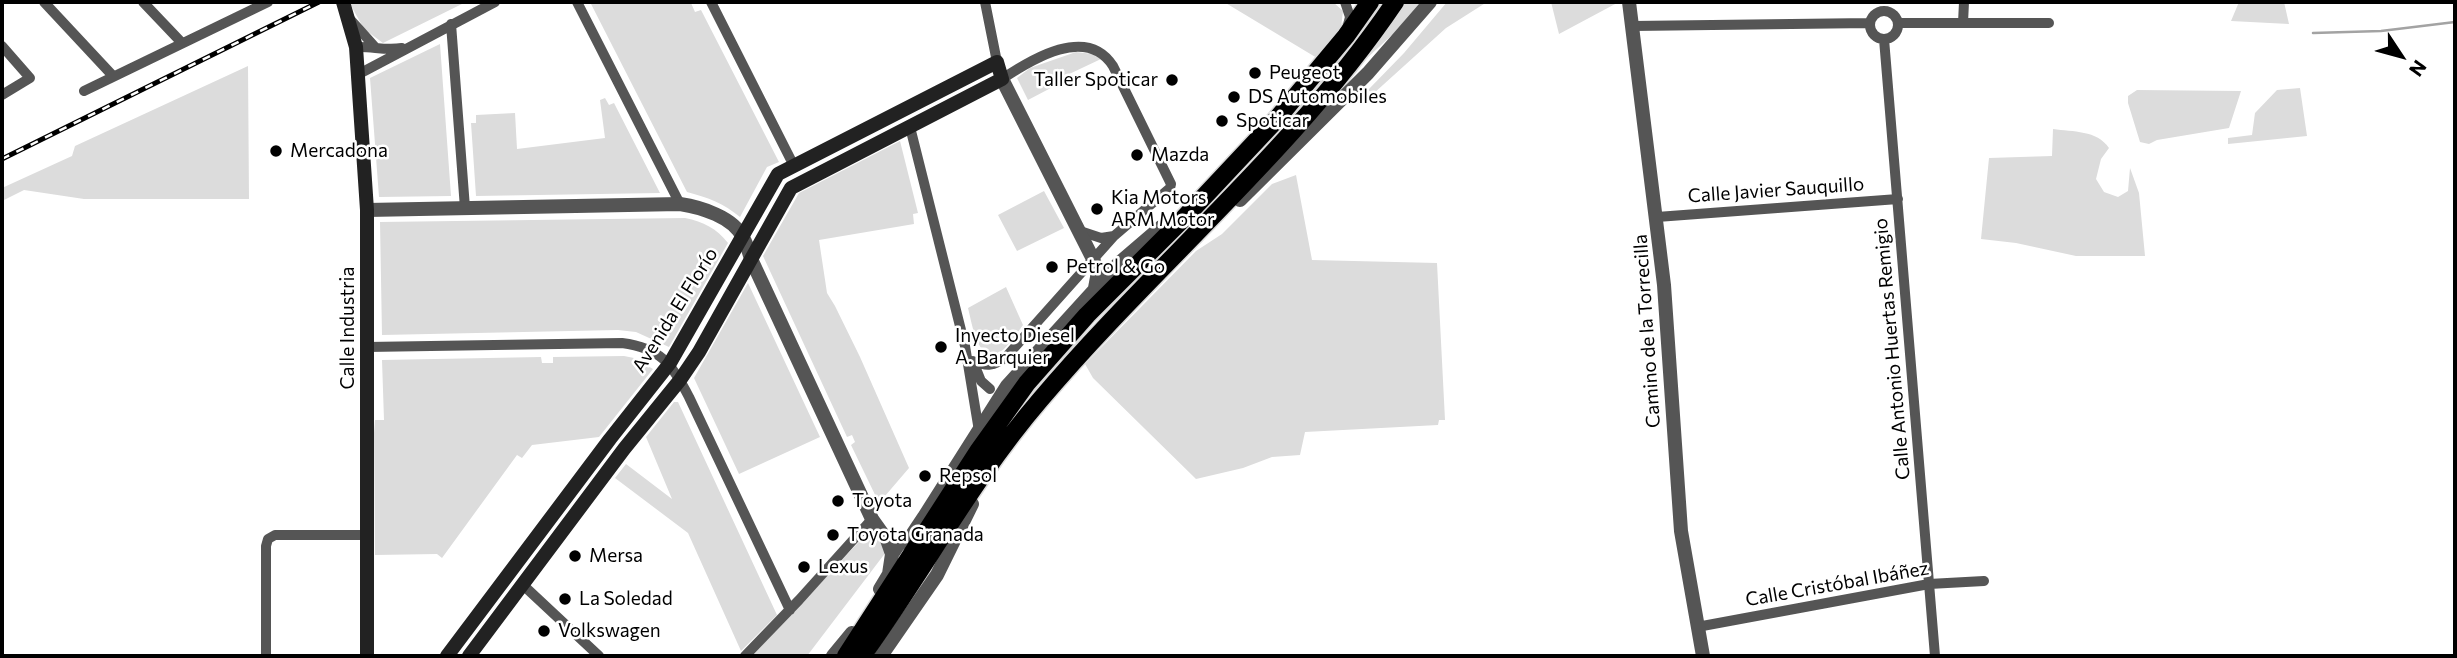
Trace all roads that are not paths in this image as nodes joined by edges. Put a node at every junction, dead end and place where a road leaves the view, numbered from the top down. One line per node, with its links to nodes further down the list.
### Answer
1 (44, 2): 33 (street)
2 (143, 2): 26 (street)
3 (268, 2): 16 (street)
4 (343, 2): 17 (main road, Calle Industria)
5 (495, 2): 22 (street)
6 (577, 2): 42 (street)
7 (711, 2): 39 (street)
8 (985, 2): 31 (street)
9 (1345, 2): 24 (street)
10 (1370, 2): 24 (highway)
11 (1395, 2): 50 (highway)
12 (1430, 2): 50 (street)
13 (1629, 2): 23 (street, Camino de la Torrecilla)
14 (1870, 2): 18 (street)
15 (1964, 2): 20 (street)
16 (246, 6): 26 (street)
17 (348, 18): 29 (main road, Calle Industria); 30 (street)
18 (1872, 19): 19 (street); 23 (street); 25 (street)
19 (1898, 23): 20 (street); 25 (street)
20 (1963, 23): 21 (street)
21 (2049, 23)
22 (451, 24): 28 (street); 43 (street)
23 (1633, 26): 45 (street, Camino de la Torrecilla)
24 (1346, 36): 46 (highway)
25 (1884, 39): 41 (street, Calle Antonio Huertas Remigio)
26 (182, 43): 33 (street)
27 (2, 46): 36 (street)
28 (408, 46): 30 (street); 32 (street)
29 (356, 47): 30 (street); 32 (main road, Calle Industria)
30 (375, 47)
31 (997, 62): 34 (main road); 37 (main road, Avenida El Florío)
32 (357, 75): 44 (main road, Calle Industria)
33 (113, 76): 35 (street)
34 (1002, 79): 38 (main road, Avenida El Florío); 47 (street); 49 (street)
35 (84, 91)
36 (2, 95)
37 (901, 110): 38 (main road); 39 (main road, Avenida El Florío)
38 (910, 127): 40 (main road, Avenida El Florío); 57 (street)
39 (793, 164): 40 (main road); 48 (main road, Avenida El Florío)
40 (802, 181): 51 (main road, Avenida El Florío)
41 (1898, 199): 45 (street, Calle Javier Sauquillo); 73 (street, Calle Antonio Huertas Remigio)
42 (680, 204): 43 (street); 48 (street)
43 (465, 208): 44 (street)
44 (367, 210): 58 (main road, Calle Industria)
45 (1657, 217): 78 (street, Camino de la Torrecilla)
46 (1184, 218): 53 (street); 55 (highway)
47 (1080, 231): 49 (street); 52 (street)
48 (743, 236): 51 (street); 60 (main road, Avenida El Florío)
49 (1114, 236): 52 (street)
50 (1191, 240): 68 (highway)
51 (751, 259): 61 (main road, Avenida El Florío); 66 (street)
52 (1093, 259): 53 (street); 54 (street); 59 (street)
53 (1119, 263): 54 (street)
54 (1094, 290): 56 (street)
55 (1087, 315): 56 (street); 68 (highway)
56 (1059, 327): 62 (street)
57 (965, 346): 59 (street); 64 (street)
58 (367, 347): 60 (street); 67 (main road, Calle Industria)
59 (973, 360): 63 (street)
60 (670, 363): 61 (street); 70 (main road, Avenida El Florío)
61 (680, 380): 74 (main road, Avenida El Florío); 76 (street)
62 (1007, 386): 63 (street); 65 (street)
63 (990, 389): 64 (street)
64 (976, 405): 65 (street)
65 (979, 432): 68 (street)
66 (876, 524): 68 (street); 69 (street); 76 (street)
67 (367, 535): 79 (street); 80 (main road, Calle Industria)
68 (924, 544): 69 (highway); 72 (street)
69 (899, 568): 72 (street); 75 (street); 77 (highway); 87 (highway)
70 (508, 574): 74 (main road); 81 (main road, Avenida El Florío)
71 (1984, 581): 73 (street, Calle Cristóbal Ibáñez)
72 (931, 584): 88 (street)
73 (1929, 584): 78 (street, Calle Cristóbal Ibáñez); 90 (street, Calle Antonio Huertas Remigio)
74 (523, 585): 82 (main road, Avenida El Florío); 83 (street)
75 (873, 600): 77 (street); 85 (street)
76 (790, 610): 84 (street)
77 (869, 621): 86 (highway)
78 (1697, 627): 89 (street, Camino de la Torrecilla)
79 (266, 656)
80 (367, 656)
81 (447, 656)
82 (469, 656)
83 (599, 656)
84 (745, 656)
85 (833, 656)
86 (846, 656)
87 (862, 656)
88 (881, 656)
89 (1703, 656)
90 (1935, 656)

